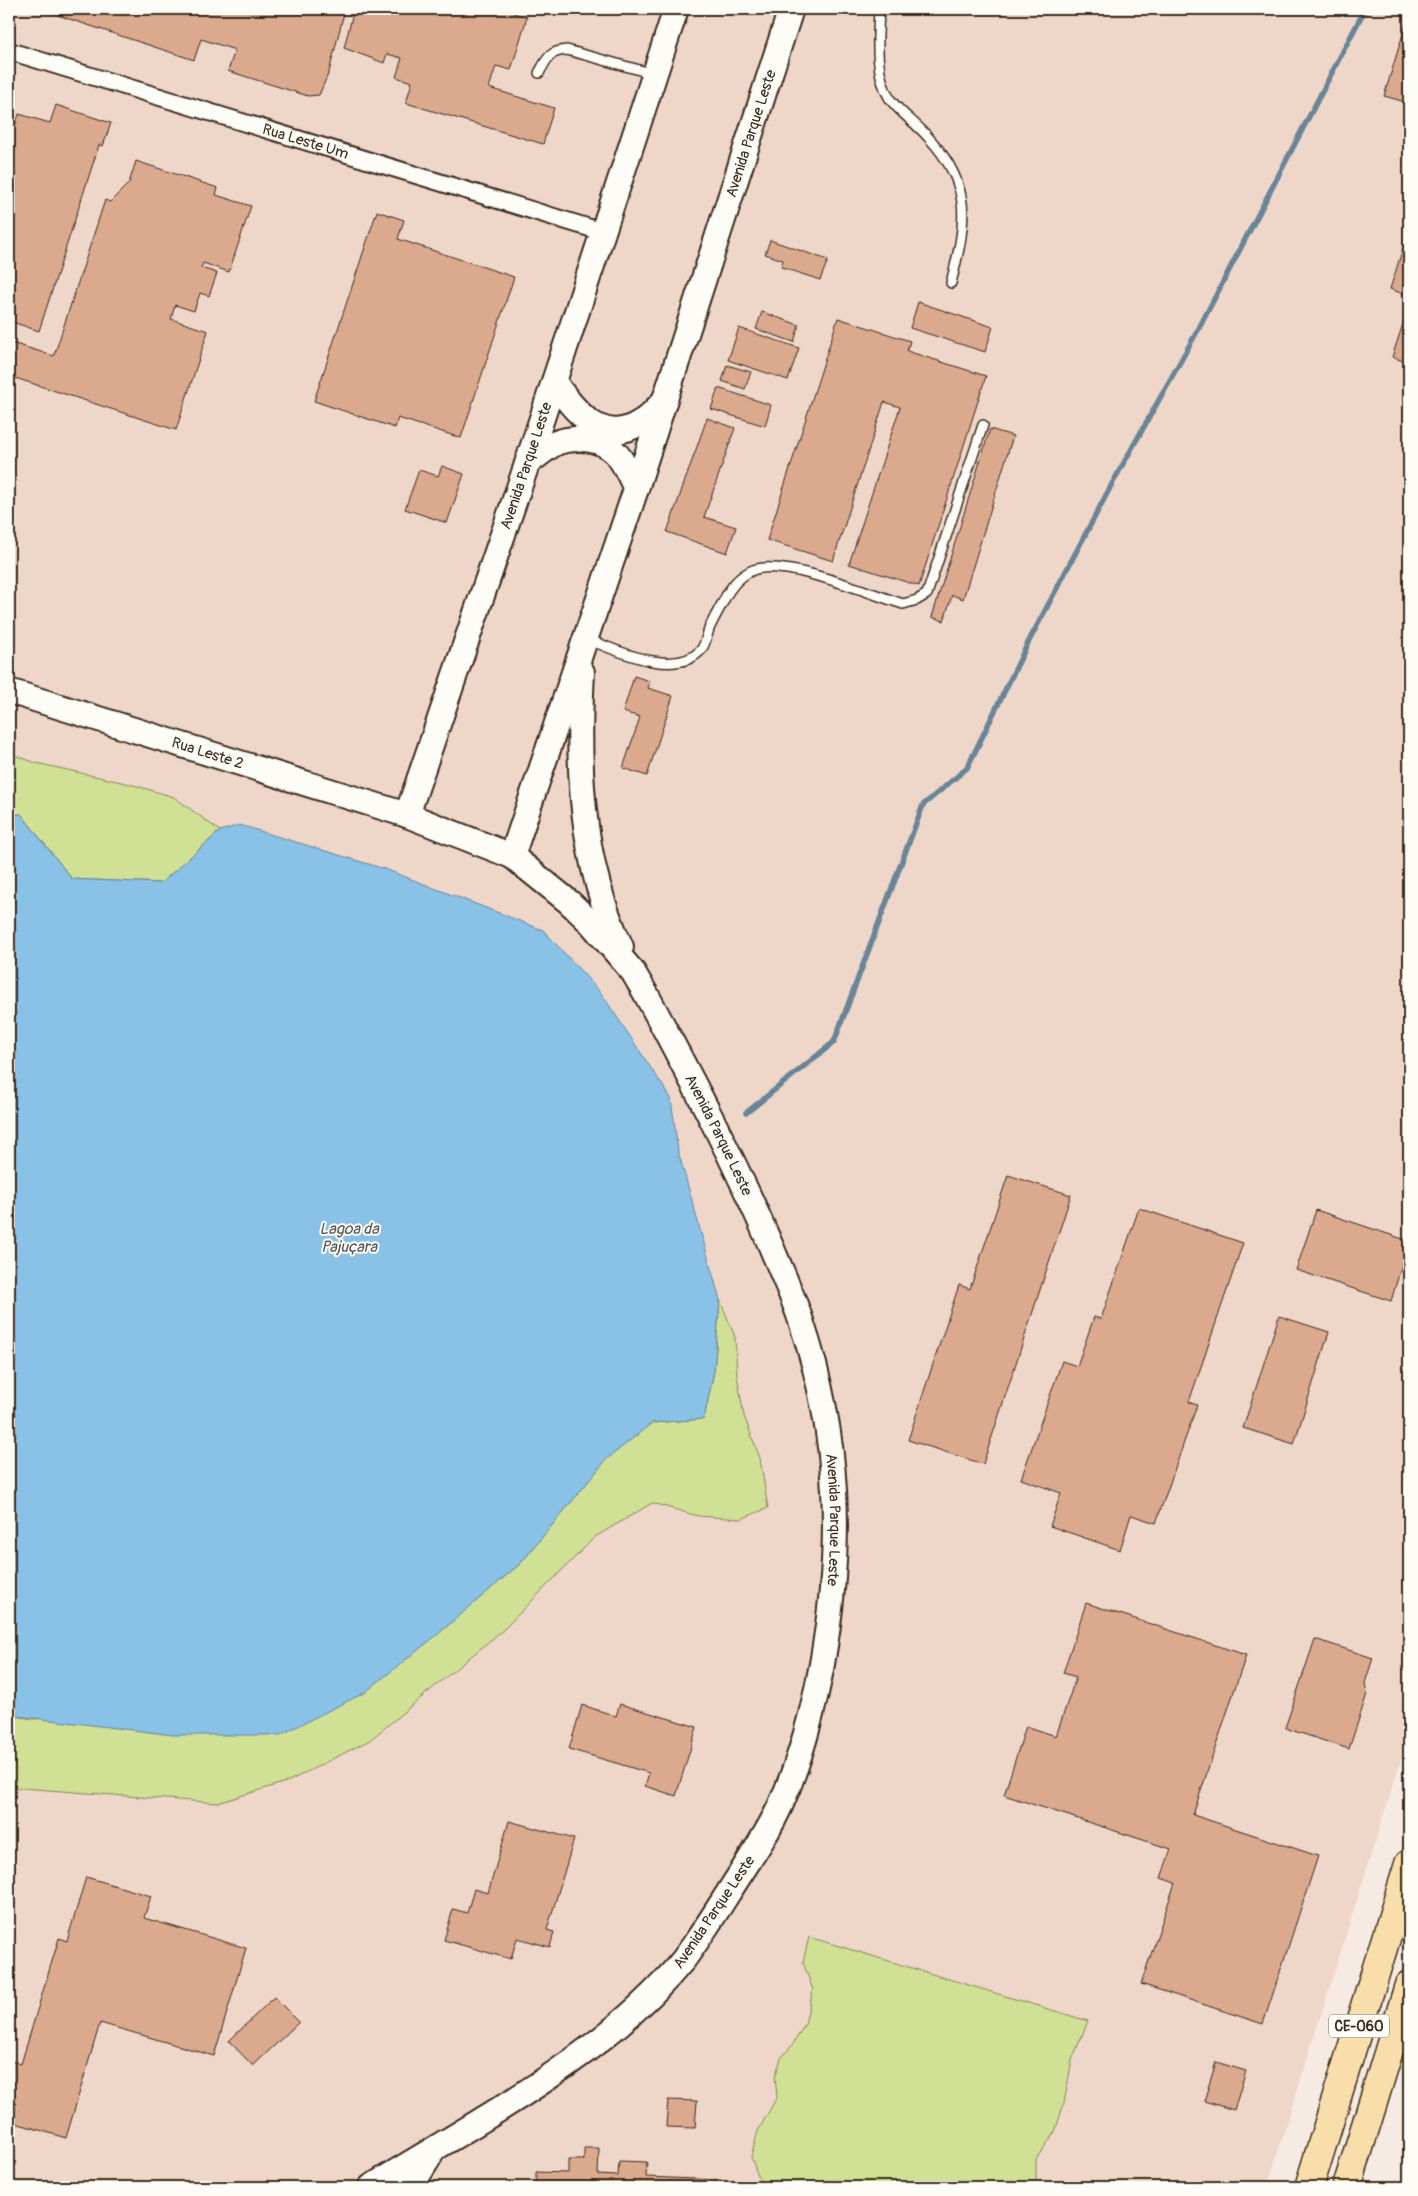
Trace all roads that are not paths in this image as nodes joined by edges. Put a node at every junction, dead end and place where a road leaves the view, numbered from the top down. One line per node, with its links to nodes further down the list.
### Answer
1 (676, 9): 6 (street, Avenida Parque Leste)
2 (791, 9): 10 (street, Avenida Parque Leste)
3 (879, 9): 8 (lane)
4 (9, 51): 7 (street, Rua Leste Um)
5 (539, 74): 6 (lane)
6 (654, 74): 7 (street, Avenida Parque Leste)
7 (602, 232): 9 (street, Avenida Parque Leste)
8 (951, 283)
9 (554, 382): 10 (street); 12 (street, Avenida Parque Leste)
10 (665, 400): 13 (street, Avenida Parque Leste)
11 (983, 425): 14 (lane)
12 (527, 464): 13 (street); 16 (street, Avenida Parque Leste)
13 (636, 489): 14 (street, Avenida Parque Leste)
14 (585, 644): 17 (street, Avenida Parque Leste); 18 (street)
15 (9, 691): 16 (street, Rua Leste 2)
16 (407, 815): 17 (street, Avenida Parque Leste)
17 (512, 856): 18 (street, Avenida Parque Leste)
18 (632, 972): 21 (street, Avenida Parque Leste)
19 (1409, 1864): 24 (highway, CE-060)
20 (1409, 1985): 25 (highway, CE-060)
21 (436, 2146): 22 (street, Avenida Parque Leste); 23 (street, Avenida Parque Leste)
22 (371, 2187)
23 (410, 2187)
24 (1309, 2187)
25 (1347, 2187)

